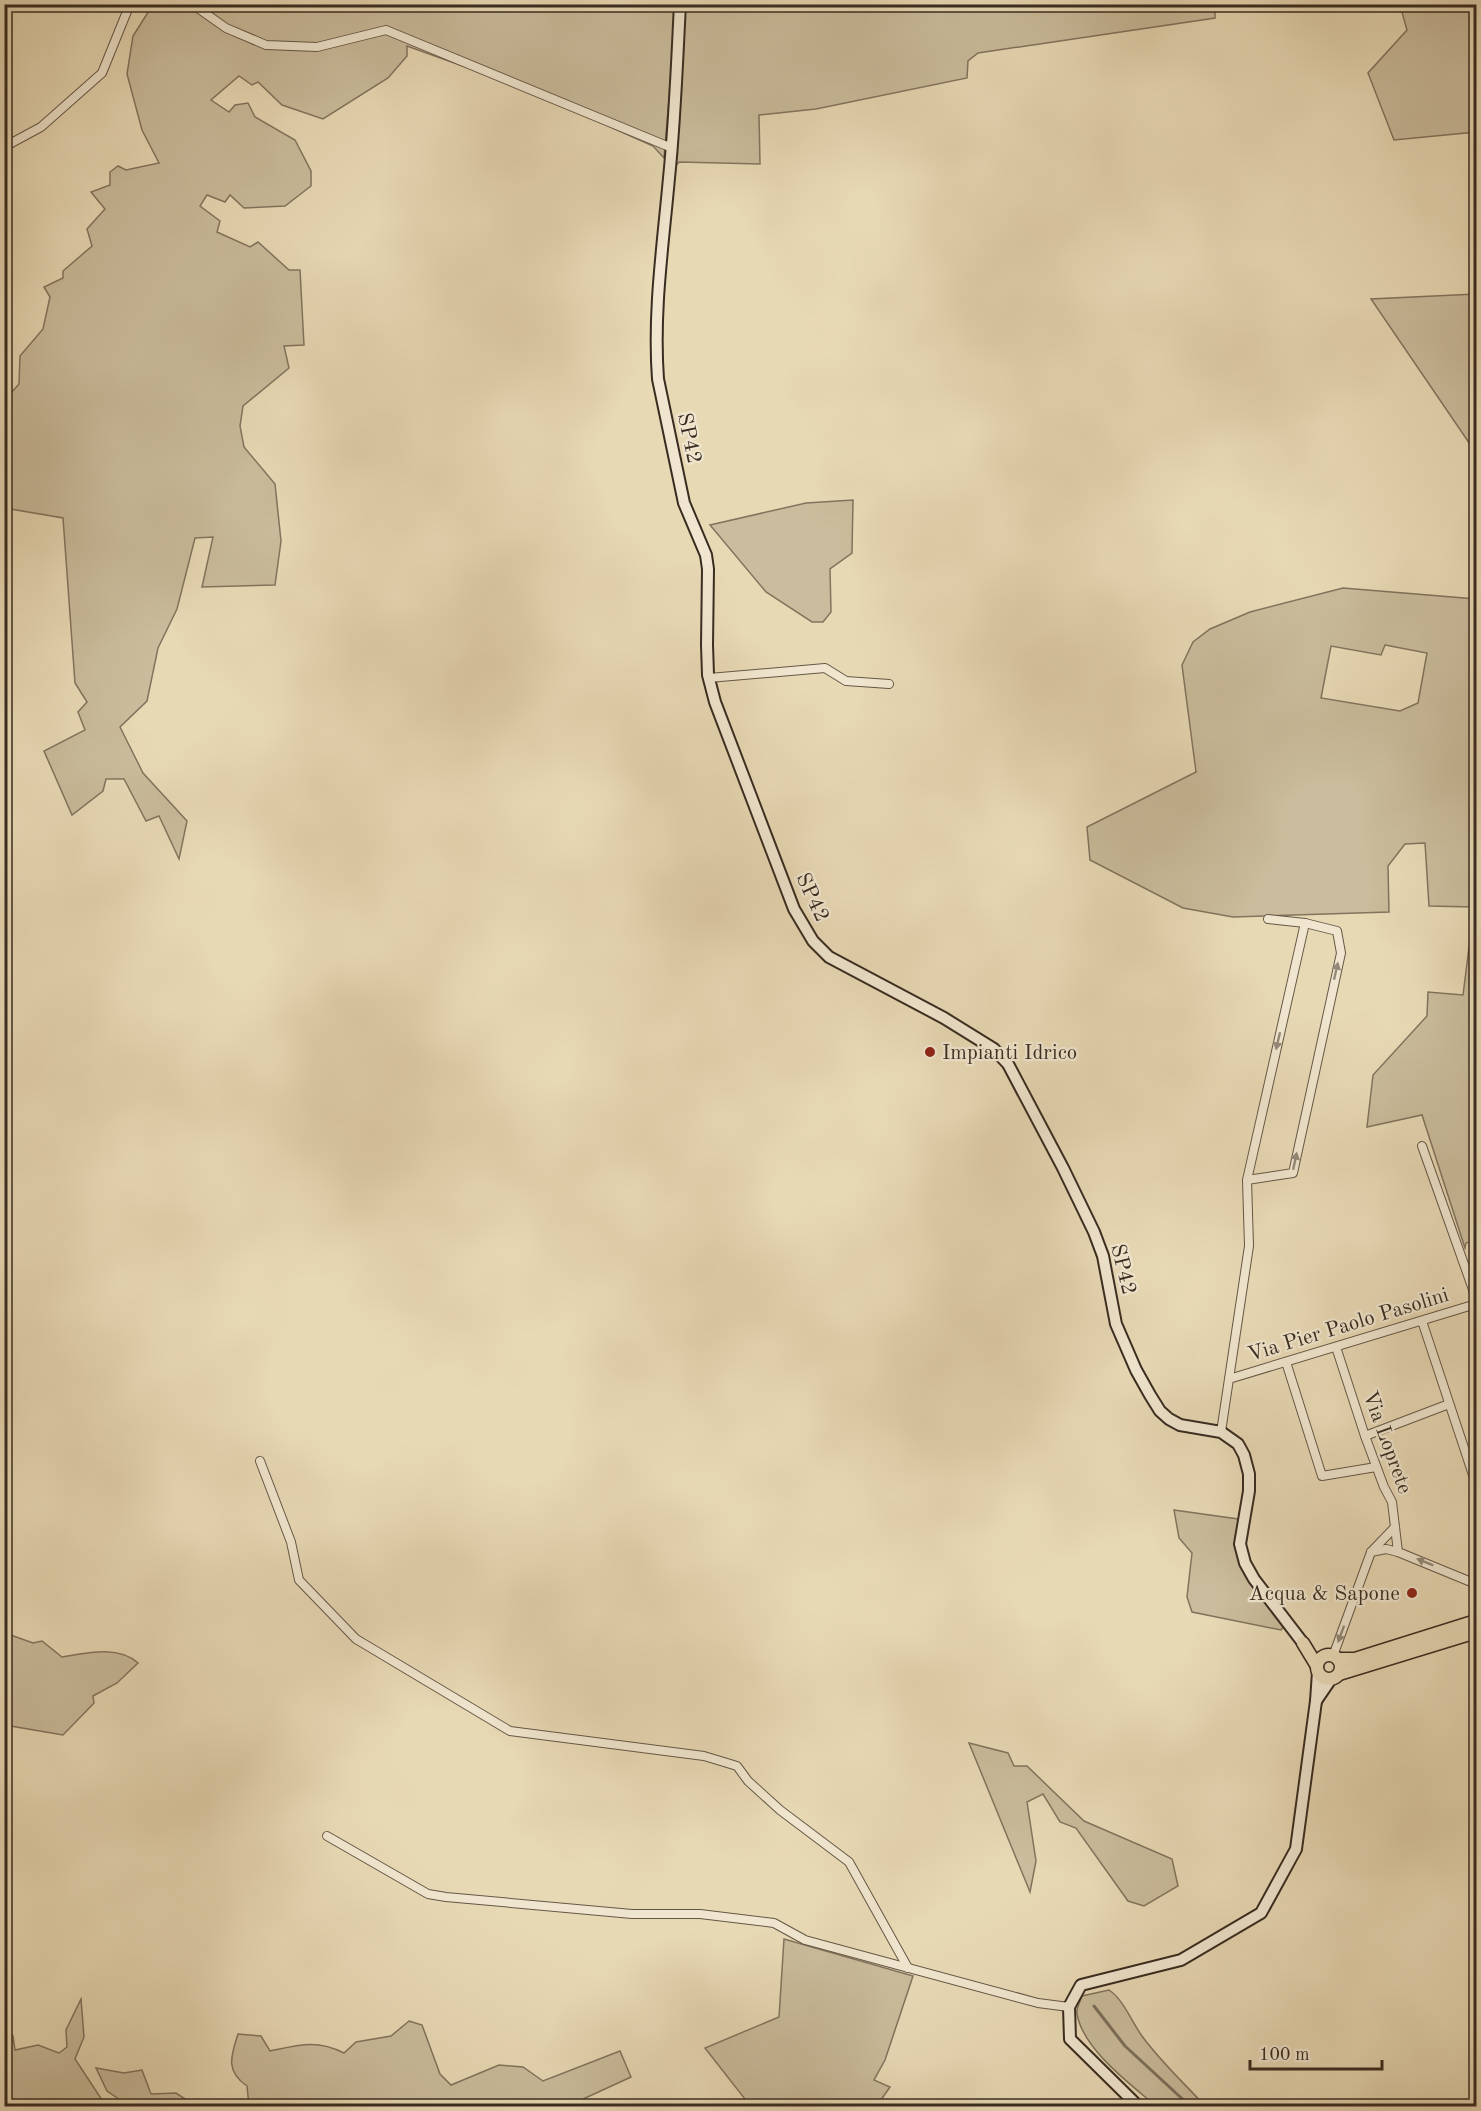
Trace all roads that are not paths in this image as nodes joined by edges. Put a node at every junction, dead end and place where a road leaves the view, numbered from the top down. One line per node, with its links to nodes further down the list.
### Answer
1 (130, 4): 4 (street)
2 (192, 4): 5 (street)
3 (680, 4): 5 (main road, SP42 / SP42)
4 (4, 147)
5 (672, 148): 6 (main road, SP42 / SP42)
6 (709, 678): 7 (street); 19 (main road, SP42 / SP42)
7 (889, 684)
8 (1268, 919): 9 (street)
9 (1305, 923): 11 (street, one-way to 11); 11 (street, one-way to 9)
10 (1422, 1146): 12 (street)
11 (1247, 1180): 17 (street)
12 (1476, 1298)
13 (1476, 1304): 14 (street, Via Pier Paolo Pasolini)
14 (1422, 1321): 15 (street, Via Pier Paolo Pasolini); 18 (street)
15 (1336, 1347): 16 (street, Via Pier Paolo Pasolini); 20 (street, Via Loprete)
16 (1286, 1362): 17 (street, Via Pier Paolo Pasolini); 22 (street)
17 (1229, 1379): 19 (street)
18 (1449, 1404): 20 (street); 23 (street)
19 (1221, 1432): 30 (main road)
20 (1365, 1436): 22 (street, Via Loprete)
21 (260, 1461): 36 (street)
22 (1376, 1467): 24 (street, Via Loprete)
23 (1474, 1478)
24 (1395, 1527): 25 (street); 26 (street, Via Loprete)
25 (1371, 1552): 26 (street); 31 (street, one-way to 31)
26 (1398, 1552): 27 (street, one-way to 26)
27 (1476, 1584)
28 (1476, 1621): 31 (main road)
29 (1476, 1632): 33 (main road)
30 (1303, 1643): 31 (main road); 32 (main road)
31 (1332, 1657): 32 (main road); 33 (main road)
32 (1317, 1669): 33 (main road); 34 (main road)
33 (1335, 1677): 34 (main road)
34 (1316, 1701): 37 (main road)
35 (327, 1836): 36 (street)
36 (908, 1968): 37 (street)
37 (1069, 2007): 38 (main road)
38 (1138, 2106)

